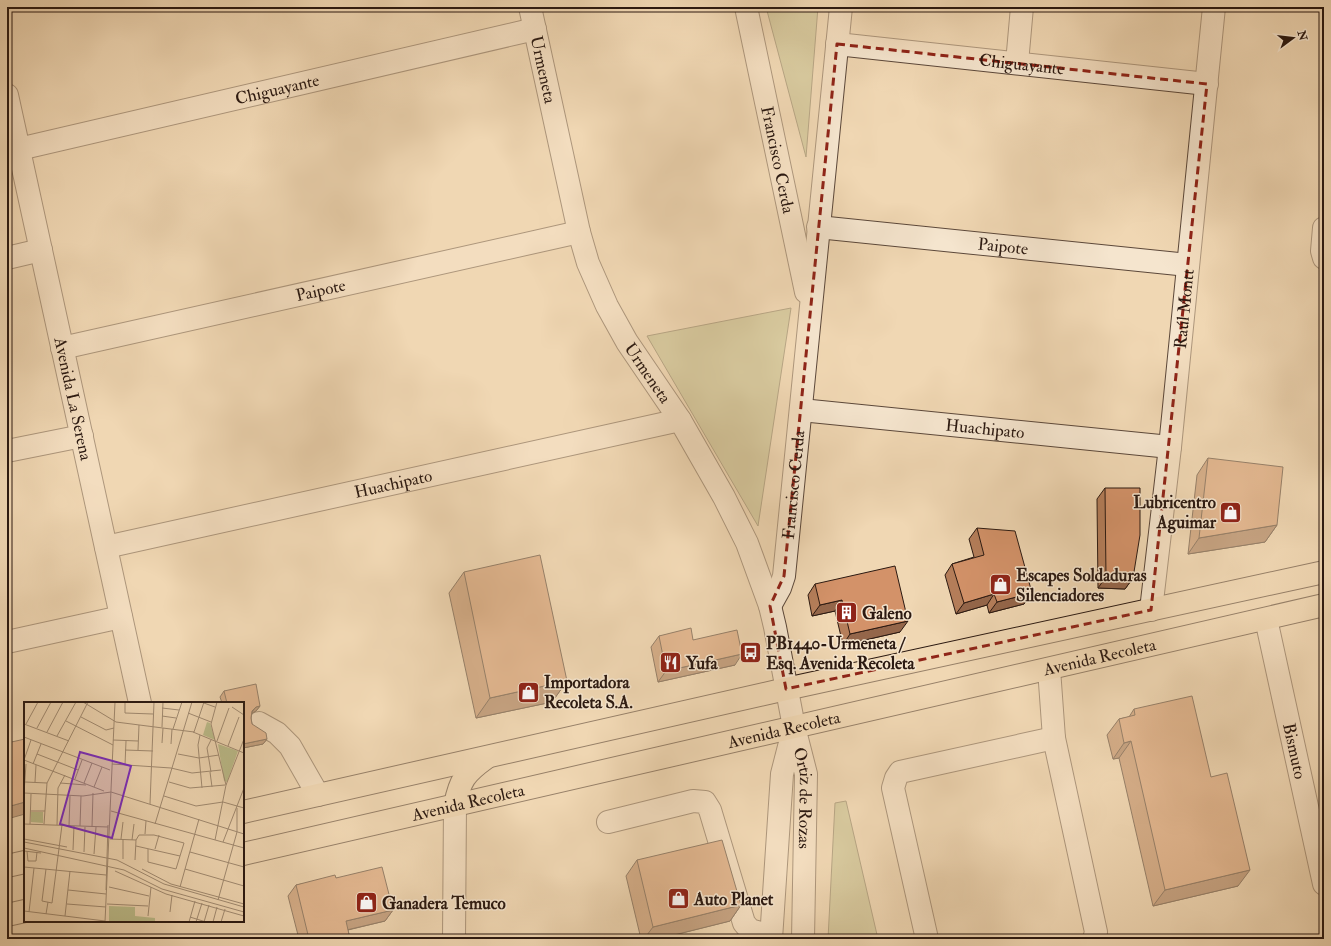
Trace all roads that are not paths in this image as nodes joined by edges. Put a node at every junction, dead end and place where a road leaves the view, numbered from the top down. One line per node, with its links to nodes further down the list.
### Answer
1 (530, 7): 6 (street, Urmeneta)
2 (746, 7): 19 (street, Francisco Cerda)
3 (841, 7): 7 (street, Francisco Cerda)
4 (1022, 7): 8 (street)
5 (1214, 7): 9 (street, Raúl Montt)
6 (535, 30): 11 (street, Chiguayante); 14 (street, Urmeneta)
7 (837, 44): 8 (street, Chiguayante); 12 (street, Francisco Cerda)
8 (1017, 63): 9 (street, Chiguayante)
9 (1206, 84): 18 (street, Raúl Montt)
10 (7, 95): 11 (street, Avenida La Serena)
11 (19, 149): 15 (street, Avenida La Serena)
12 (818, 227): 18 (street, Paipote); 19 (street, Francisco Cerda)
13 (1324, 228): 17 (street)
14 (579, 232): 20 (street, Paipote); 22 (street, Urmeneta)
15 (41, 250): 16 (street); 20 (street, Avenida La Serena)
16 (7, 258)
17 (1324, 258)
18 (1188, 265): 24 (street, Raúl Montt)
19 (810, 313): 21 (street, Francisco Cerda)
20 (62, 348): 23 (street, Avenida La Serena)
21 (801, 410): 24 (street, Huachipato); 29 (street, Francisco Cerda)
22 (680, 420): 26 (street, Huachipato); 29 (street, Urmeneta)
23 (82, 436): 25 (street); 26 (street, Avenida La Serena)
24 (1170, 447): 30 (street, Raúl Montt)
25 (7, 451)
26 (106, 547): 31 (street, Avenida La Serena)
27 (1324, 572): 30 (main road, Avenida Recoleta)
28 (1324, 605): 32 (main road, Avenida Recoleta)
29 (770, 606): 35 (street, Urmeneta)
30 (1151, 610): 35 (main road, Avenida Recoleta)
31 (121, 616): 33 (street); 36 (street, Avenida La Serena)
32 (1266, 618): 34 (main road, Avenida Recoleta); 45 (street, Bismuto)
33 (7, 642)
34 (1049, 669): 38 (main road, Avenida Recoleta); 39 (street)
35 (786, 689): 38 (street, Urmeneta); 40 (main road, Avenida Recoleta)
36 (140, 702)
37 (259, 723): 41 (street)
38 (794, 727): 42 (main road, Avenida Recoleta); 52 (street, Ortiz de Rozas); 54 (street, Ortiz de Rozas)
39 (1054, 738): 55 (street); 56 (street)
40 (488, 756): 41 (main road, Avenida Recoleta); 42 (main road)
41 (318, 795): 43 (main road, Avenida Recoleta)
42 (455, 805): 46 (main road, Avenida Recoleta); 53 (street)
43 (244, 812)
44 (608, 822): 52 (street)
45 (1318, 829): 49 (street, Bismuto)
46 (244, 854)
47 (24, 862): 48 (main road)
48 (7, 866)
49 (1324, 884)
50 (24, 910): 51 (main road)
51 (7, 915)
52 (771, 937)
53 (454, 939)
54 (803, 939)
55 (927, 939)
56 (1094, 939)

